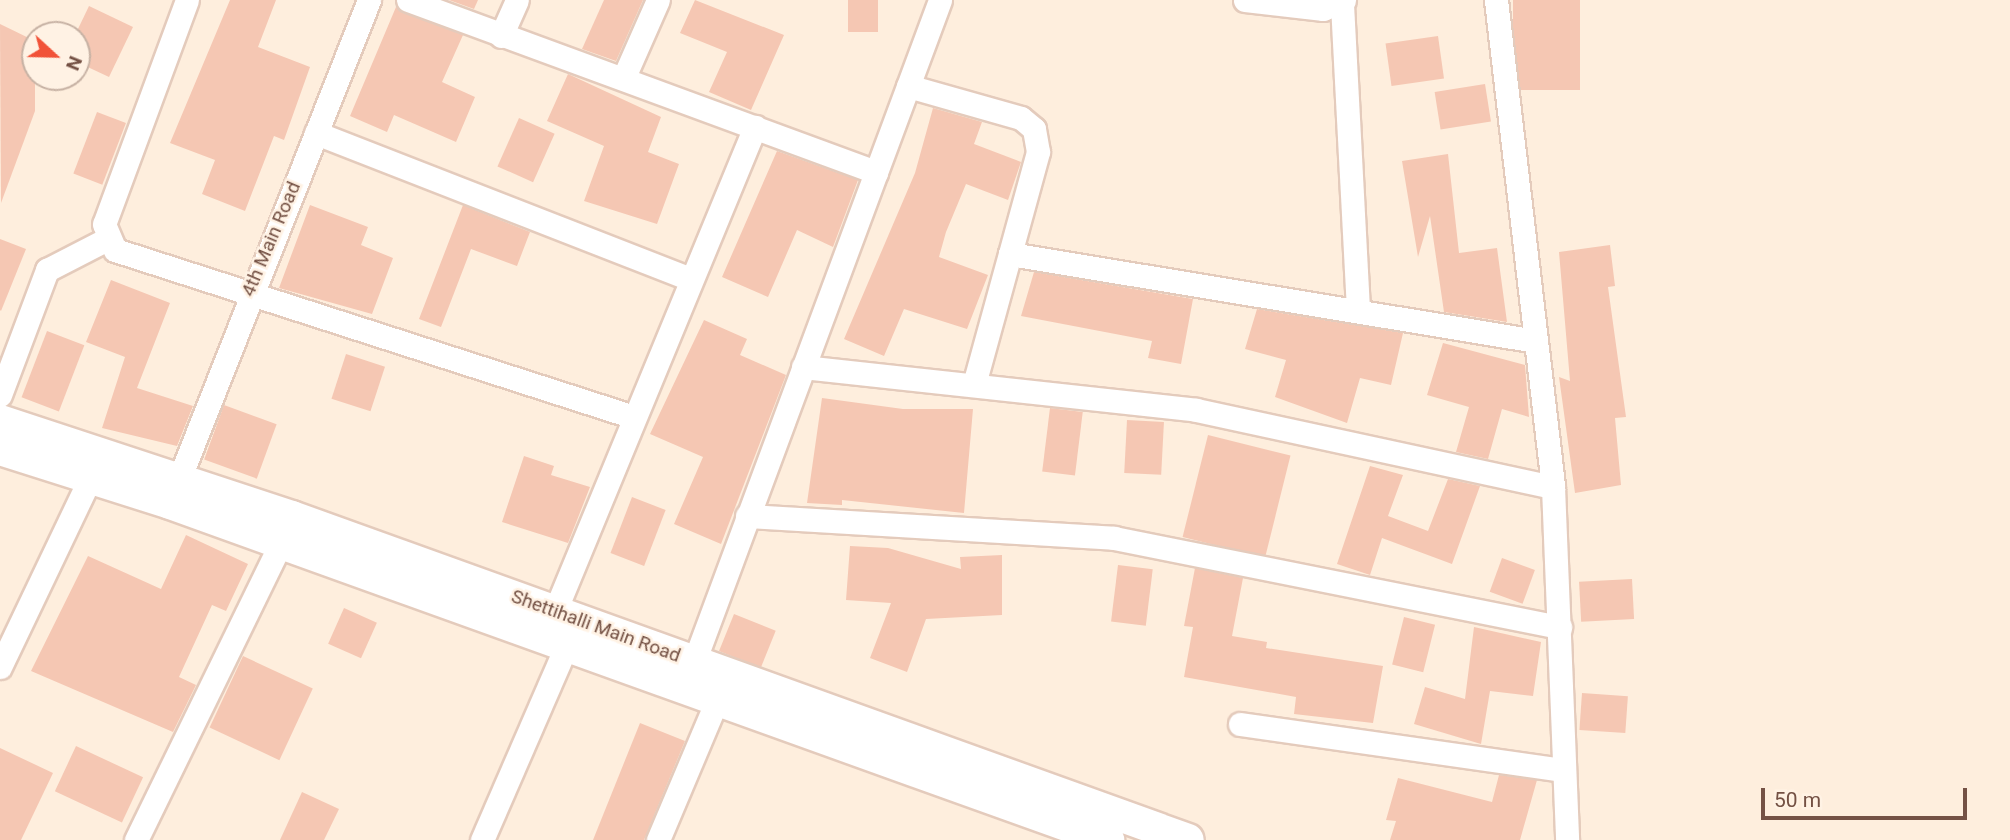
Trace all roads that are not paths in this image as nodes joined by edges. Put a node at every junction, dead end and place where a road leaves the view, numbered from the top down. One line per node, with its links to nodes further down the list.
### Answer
1 (187, 0): 16 (street)
2 (369, 0): 14 (street, 4th Main Road)
3 (408, 0): 10 (street)
4 (517, 0): 10 (street)
5 (658, 0): 11 (street)
6 (940, 0): 12 (street)
7 (1245, 0): 9 (street)
8 (1496, 0): 21 (street)
9 (1343, 2): 20 (street)
10 (501, 36): 11 (street)
11 (624, 77): 13 (street)
12 (908, 86): 15 (street); 17 (street)
13 (755, 127): 15 (street); 18 (street)
14 (316, 133): 18 (street); 19 (street, 4th Main Road)
15 (876, 172): 22 (street)
16 (105, 240): 19 (street); 24 (street)
17 (1010, 254): 20 (street); 23 (street)
18 (691, 279): 25 (street)
19 (248, 295): 25 (street); 30 (street, 4th Main Road)
20 (1358, 307): 21 (street)
21 (1536, 341): 29 (street)
22 (803, 367): 23 (street); 31 (street)
23 (974, 384): 29 (street)
24 (0, 395)
25 (634, 417): 33 (street)
26 (0, 421): 30 (main road, Shettihalli Main Road)
27 (0, 449): 28 (main road, Shettihalli Main Road)
28 (90, 478): 30 (main road, Shettihalli Main Road); 37 (street)
29 (1553, 486): 34 (street)
30 (174, 492): 32 (main road, Shettihalli Main Road)
31 (747, 516): 34 (street); 36 (street)
32 (288, 531): 33 (main road, Shettihalli Main Road); 35 (main road, Shettihalli Main Road); 41 (street)
33 (555, 611): 36 (main road, Shettihalli Main Road)
34 (1560, 627): 40 (street)
35 (565, 649): 38 (main road, Shettihalli Main Road); 42 (street)
36 (694, 662): 45 (main road, Shettihalli Main Road)
37 (0, 667)
38 (716, 703): 43 (street); 44 (main road, Shettihalli Main Road)
39 (1240, 724): 40 (street)
40 (1563, 770): 46 (street)
41 (136, 840)
42 (482, 840)
43 (658, 840)
44 (1108, 840)
45 (1188, 840)
46 (1567, 840)

